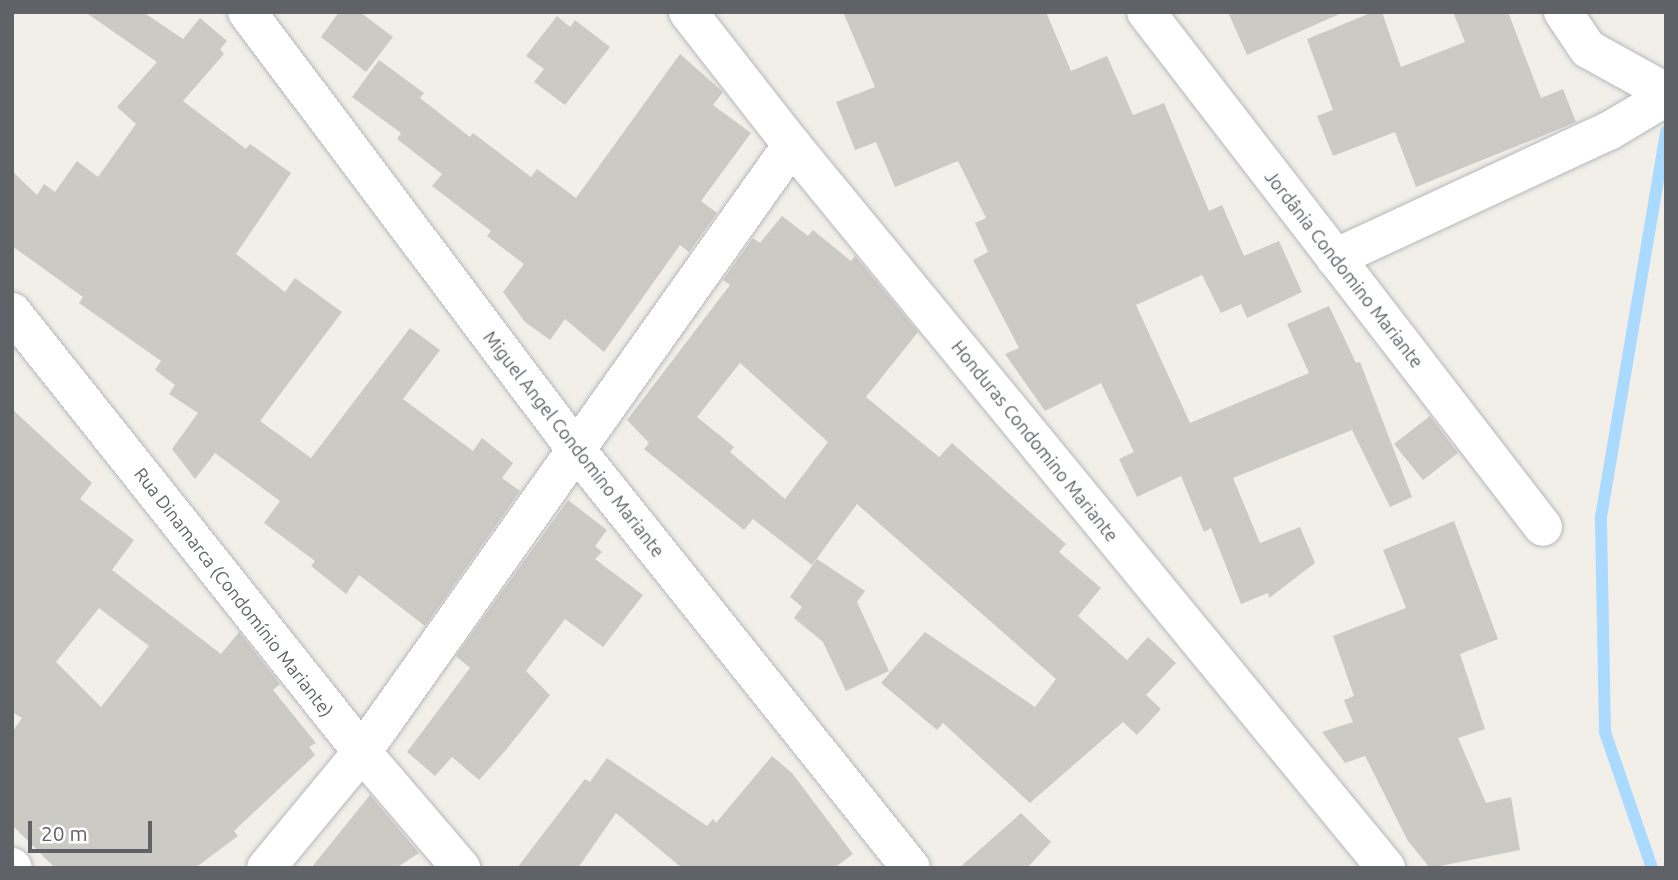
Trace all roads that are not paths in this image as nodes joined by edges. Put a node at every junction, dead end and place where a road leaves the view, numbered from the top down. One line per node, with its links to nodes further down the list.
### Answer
1 (247, 12): 10 (street, Miguel Angel Condomino Mariante)
2 (688, 12): 7 (street, Honduras Condomino Mariante)
3 (1146, 12): 8 (street, Jordânia Condomino Mariante)
4 (1563, 12): 5 (street)
5 (1666, 92)
6 (1666, 97): 8 (street)
7 (792, 145): 10 (street); 16 (street, Honduras Condomino Mariante)
8 (1335, 258): 11 (street, Jordânia Condomino Mariante)
9 (12, 312): 12 (street, Rua Dinamarca (Condomínio Mariante))
10 (574, 447): 12 (street); 15 (street, Miguel Angel Condomino Mariante)
11 (1543, 527)
12 (362, 752): 13 (street); 14 (street, Rua Dinamarca (Condomínio Mariante))
13 (266, 868)
14 (461, 868)
15 (911, 868)
16 (1386, 868)

